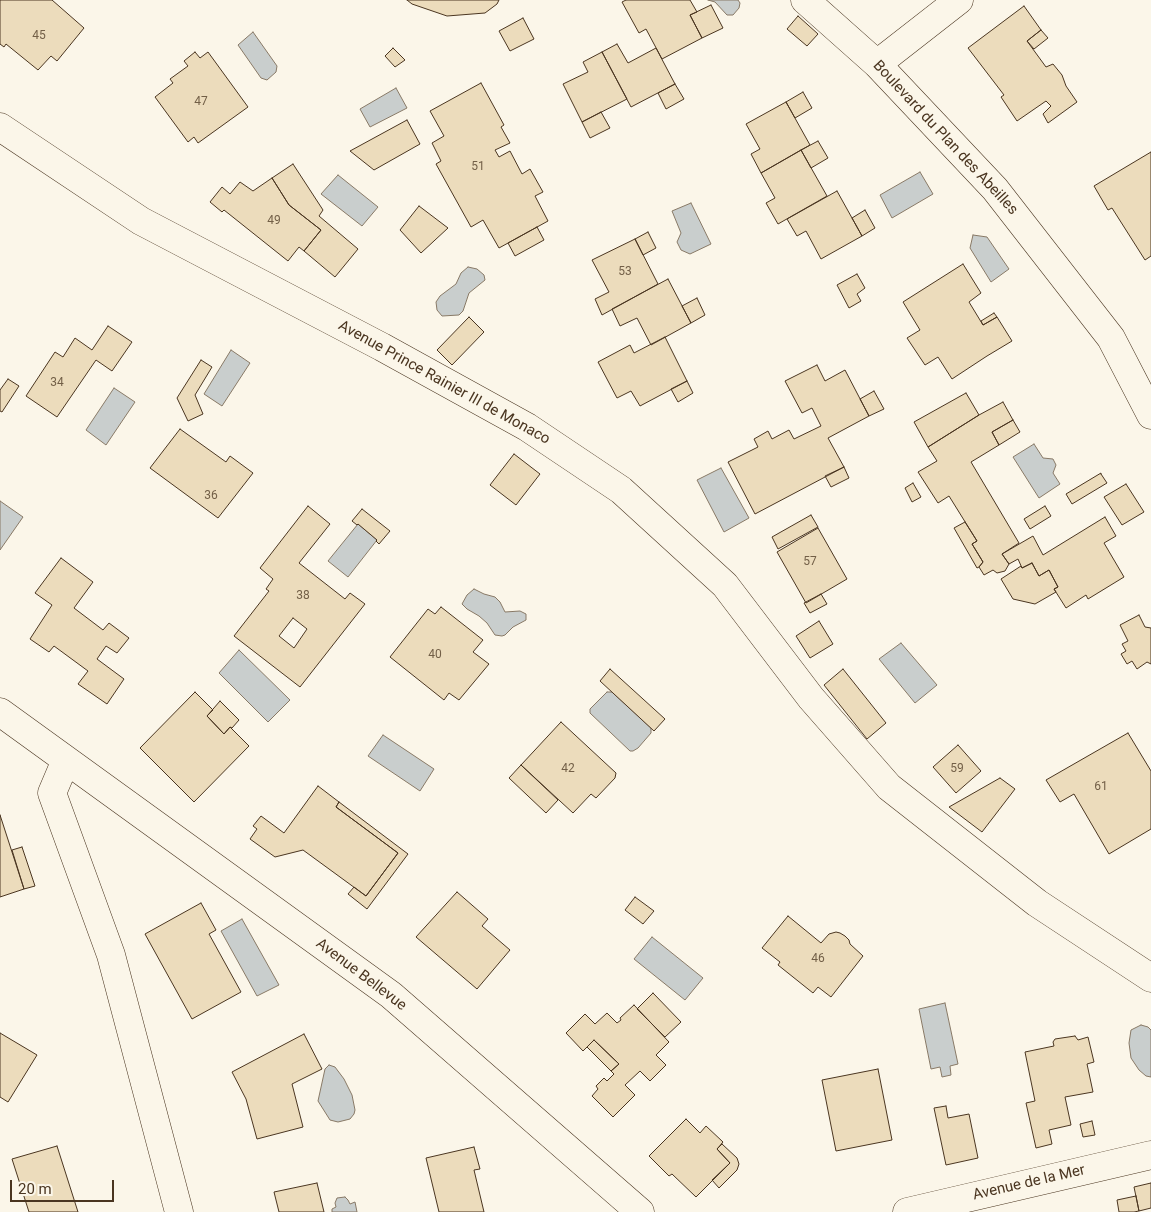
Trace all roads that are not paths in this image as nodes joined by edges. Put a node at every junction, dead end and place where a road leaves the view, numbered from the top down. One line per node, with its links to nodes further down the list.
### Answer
1 (804, 0): 3 (street, Boulevard du Plan des Abeilles)
2 (959, 0): 3 (street)
3 (877, 64): 5 (street, Boulevard du Plan des Abeilles)
4 (0, 127): 8 (street, Avenue Prince Rainier III de Monaco)
5 (1151, 415)
6 (0, 712): 7 (street, Avenue Bellevue)
7 (66, 760): 10 (street); 11 (street, Avenue Bellevue)
8 (1151, 978)
9 (1151, 1155): 12 (street, Avenue de la Mer)
10 (178, 1212)
11 (640, 1212)
12 (907, 1212)

